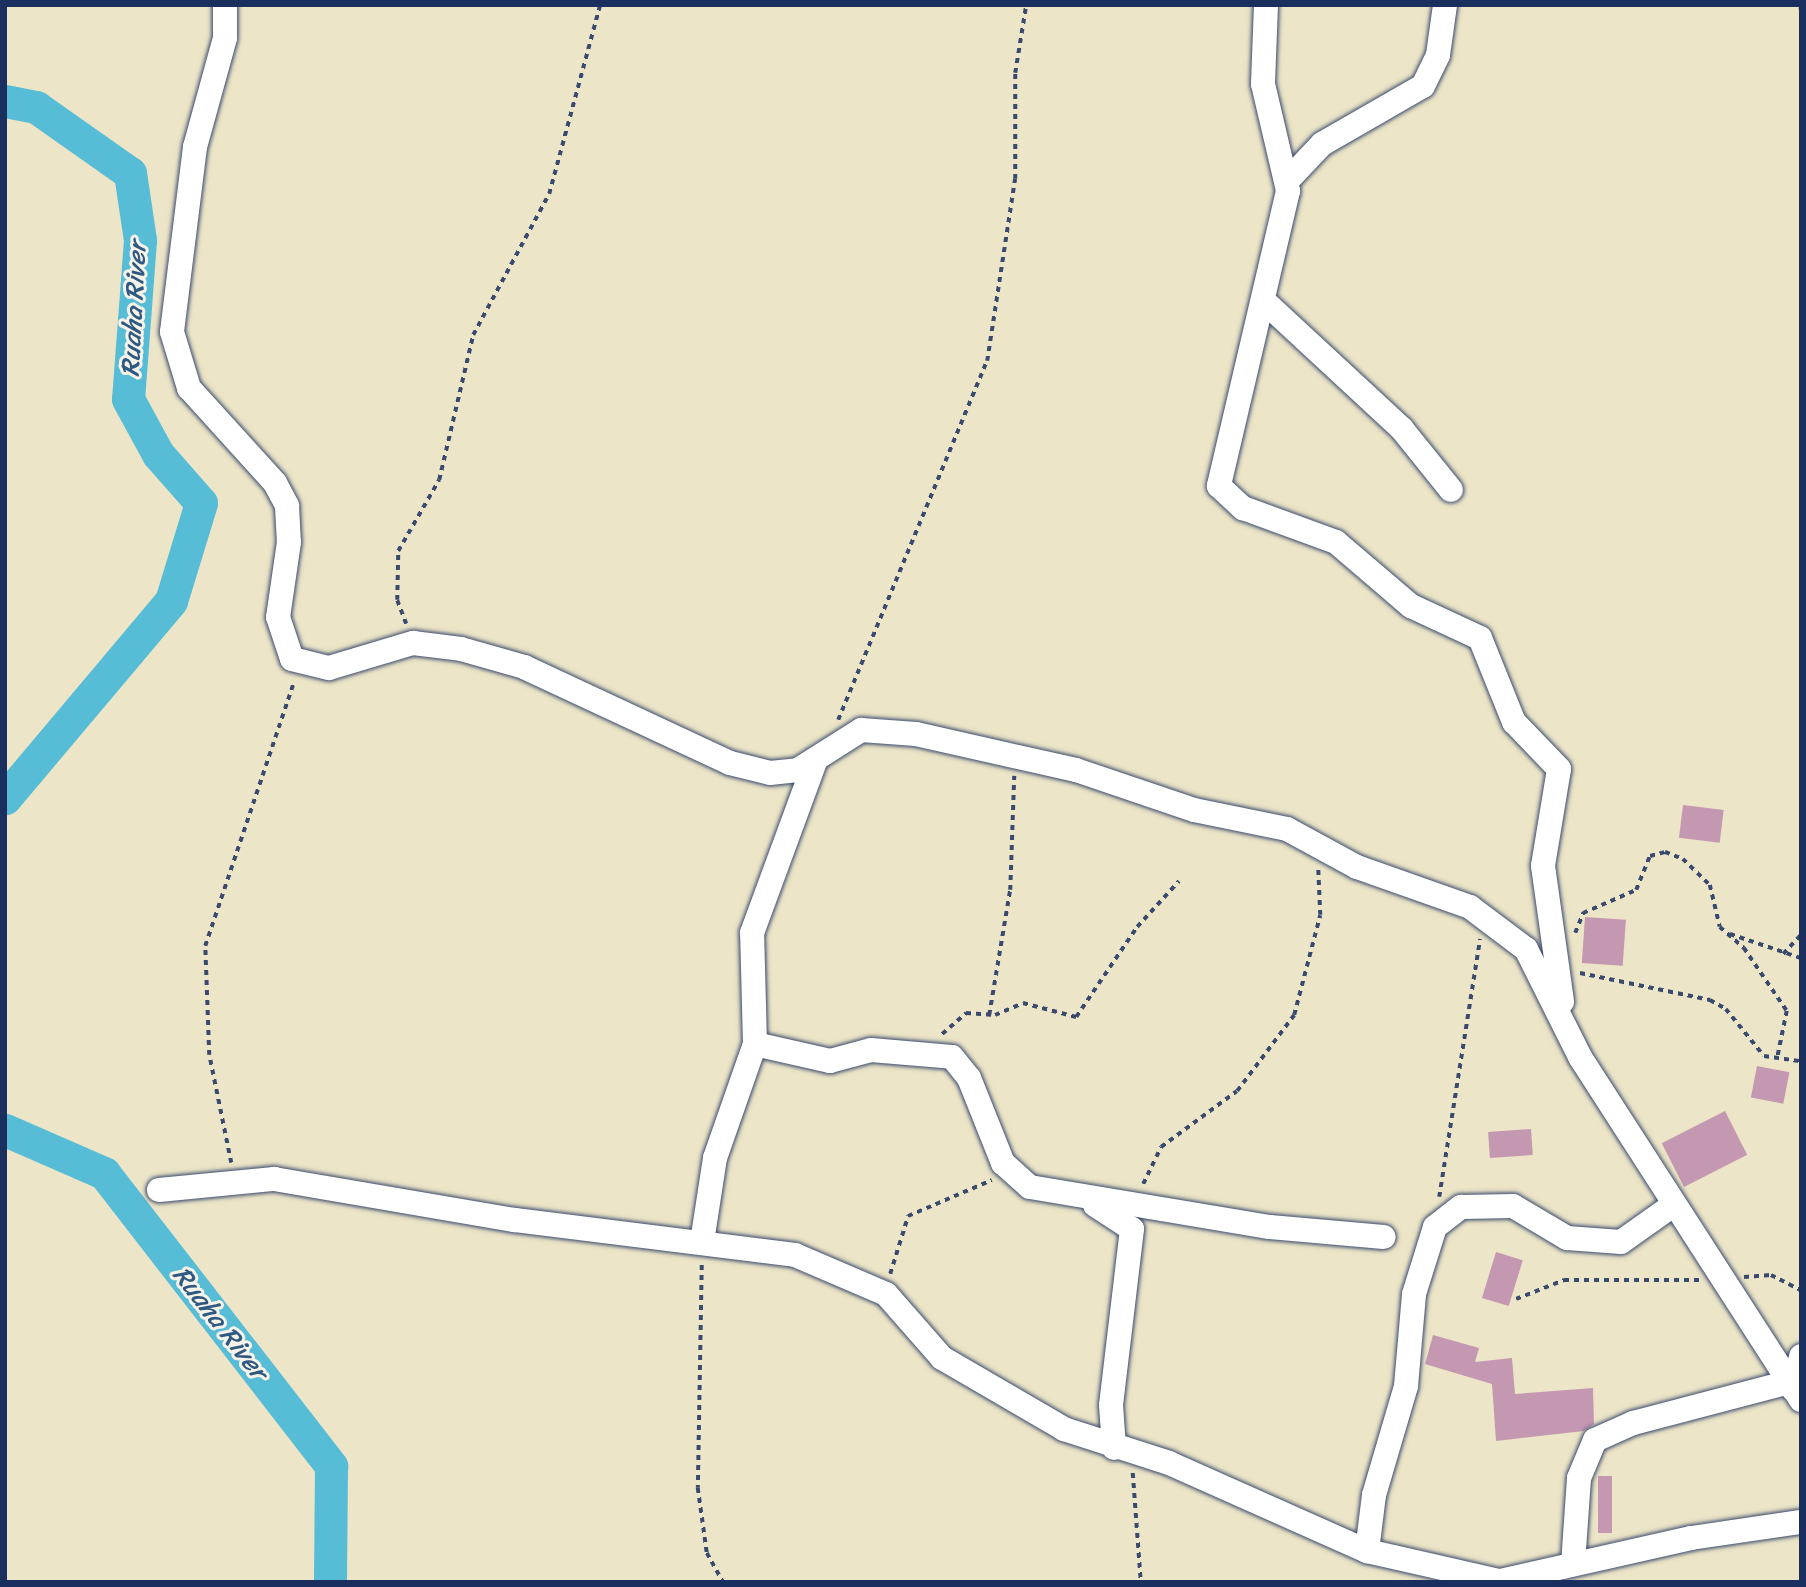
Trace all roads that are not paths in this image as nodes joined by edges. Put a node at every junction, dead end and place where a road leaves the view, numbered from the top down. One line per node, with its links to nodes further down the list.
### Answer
1 (225, 5): 7 (street)
2 (1266, 5): 4 (street)
3 (1445, 5): 4 (street)
4 (1287, 181): 5 (street)
5 (1266, 303): 6 (street); 8 (street)
6 (1451, 490)
7 (820, 756): 8 (street); 9 (street)
8 (1567, 1026): 12 (street)
9 (755, 1044): 11 (street); 14 (street)
10 (159, 1190): 14 (street)
11 (1084, 1199): 13 (street); 17 (street)
12 (1673, 1205): 16 (street); 19 (street)
13 (1384, 1237)
14 (702, 1241): 17 (street)
15 (1801, 1356): 16 (street)
16 (1794, 1390): 20 (street)
17 (1123, 1451): 19 (street)
18 (1801, 1522): 20 (street)
19 (1367, 1551): 21 (street)
20 (1573, 1564): 21 (street)
21 (1498, 1581)

